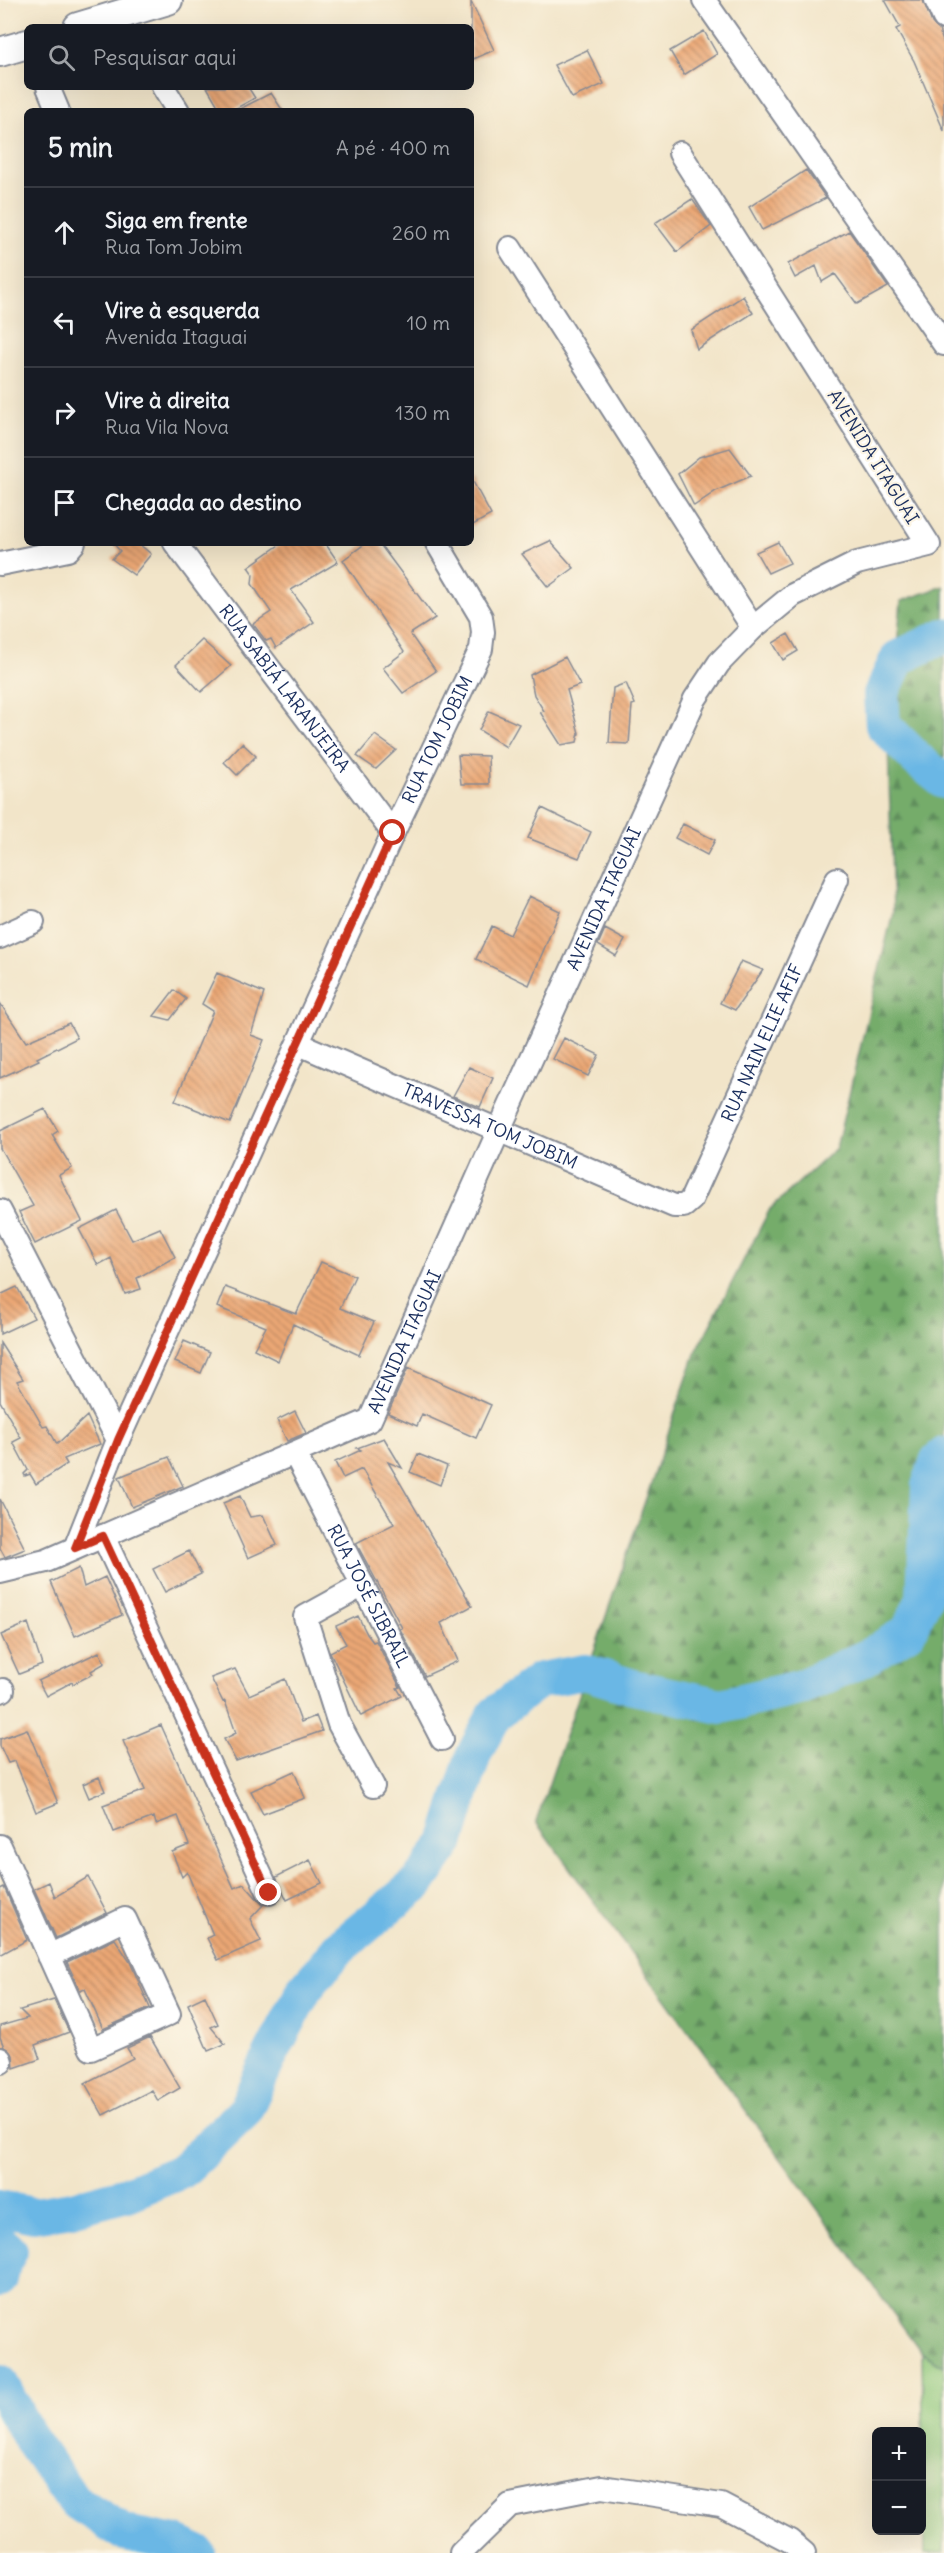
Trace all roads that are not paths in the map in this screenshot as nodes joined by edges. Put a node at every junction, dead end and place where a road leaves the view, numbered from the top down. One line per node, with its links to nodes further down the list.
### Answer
1 (168, 0): 5 (street)
2 (704, 0): 14 (street)
3 (936, 0): 4 (street)
4 (944, 18)
5 (88, 24)
6 (24, 45): 7 (street)
7 (0, 52)
8 (49, 90): 10 (street)
9 (166, 90): 11 (street)
10 (57, 108)
11 (176, 108)
12 (680, 153): 15 (street, AVENIDA ITAGUAI)
13 (510, 248): 20 (street)
14 (944, 344)
15 (936, 544): 20 (street, AVENIDA ITAGUAI)
16 (71, 546): 19 (street)
17 (177, 546): 21 (street, RUA SABIÁ LARANJEIRA)
18 (439, 546): 21 (street, RUA TOM JOBIM)
19 (0, 564)
20 (753, 628): 26 (street, AVENIDA ITAGUAI)
21 (393, 833): 25 (street, RUA TOM JOBIM)
22 (837, 879): 27 (street, RUA NAIN ELIE AFIF)
23 (33, 922): 24 (street)
24 (0, 937)
25 (299, 1044): 26 (street, TRAVESSA TOM JOBIM); 29 (street, RUA TOM JOBIM)
26 (499, 1130): 27 (street, TRAVESSA TOM JOBIM); 30 (street, AVENIDA ITAGUAI)
27 (684, 1206)
28 (0, 1210): 29 (street)
29 (118, 1440): 32 (street, RUA TOM JOBIM)
30 (295, 1454): 31 (street, AVENIDA ITAGUAI); 34 (street, RUA JOSÉ SIBRAIL)
31 (103, 1536): 32 (street, AVENIDA ITAGUAI); 38 (street)
32 (75, 1548): 33 (street, AVENIDA ITAGUAI)
33 (0, 1572)
34 (363, 1586): 35 (street, RUA JOSÉ SIBRAIL); 36 (street)
35 (442, 1739)
36 (374, 1786)
37 (0, 1846): 39 (street)
38 (269, 1893)
39 (49, 1956): 39 (street)
40 (461, 2553): 41 (street)
41 (804, 2553)

